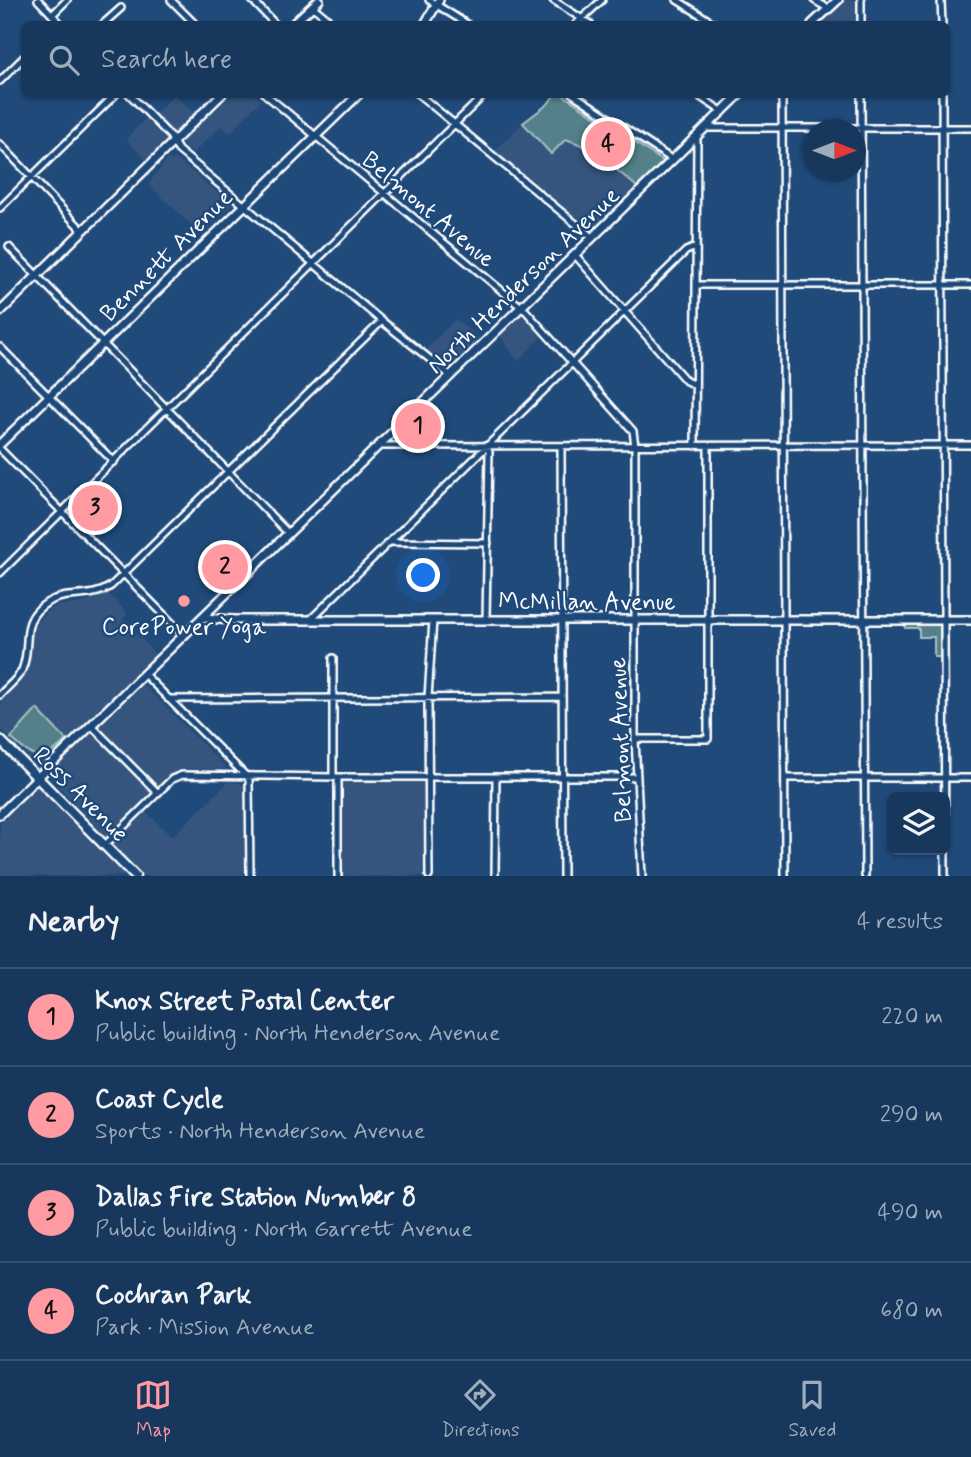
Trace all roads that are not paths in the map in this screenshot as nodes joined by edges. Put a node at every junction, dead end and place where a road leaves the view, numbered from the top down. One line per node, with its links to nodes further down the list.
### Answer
1 (38, 0): 18 (street)
2 (67, 0): 18 (street)
3 (171, 0): 22 (street)
4 (251, 0): 23 (street)
5 (319, 0): 15 (street)
6 (429, 0): 14 (street)
7 (553, 0): 19 (street)
8 (602, 0): 19 (street)
9 (677, 0): 30 (street)
10 (814, 0): 17 (street)
11 (838, 0): 17 (street)
12 (861, 0): 32 (street)
13 (942, 0): 33 (street)
14 (438, 3): 26 (street); 27 (street)
15 (312, 6): 24 (street); 25 (street)
16 (121, 8): 21 (street)
17 (829, 9): 31 (street)
18 (52, 15): 20 (street)
19 (582, 19): 28 (street); 29 (street)
20 (57, 21)
21 (106, 21)
22 (192, 21)
23 (272, 21)
24 (296, 21)
25 (330, 21)
26 (427, 21)
27 (463, 21)
28 (580, 21)
29 (585, 21)
30 (710, 21)
31 (815, 21)
32 (861, 21)
33 (942, 21)
34 (21, 60): 35 (street)
35 (0, 82)
36 (112, 98): 63 (street)
37 (133, 98): 60 (street)
38 (218, 98): 60 (street)
39 (270, 98): 58 (street, Belmont Avenue)
40 (355, 98): 58 (street, Bennett Avenue)
41 (423, 98): 51 (street)
42 (481, 98): 51 (street)
43 (579, 98): 62 (street)
44 (702, 98): 49 (street)
45 (736, 98): 49 (street, North Henderson Avenue)
46 (782, 98): 54 (street)
47 (862, 98): 50 (street)
48 (942, 98): 56 (street)
49 (723, 112): 53 (street, North Henderson Avenue)
50 (862, 119)
51 (455, 124): 65 (street); 69 (street)
52 (866, 127): 56 (street)
53 (706, 128): 54 (street); 59 (street, North Henderson Avenue)
54 (782, 128): 55 (street); 75 (street)
55 (803, 128)
56 (942, 128): 57 (street); 78 (street)
57 (971, 128)
58 (314, 136): 65 (street, Belmont Avenue); 66 (street, Bennett Avenue)
59 (697, 137): 62 (street, North Henderson Avenue); 71 (street)
60 (174, 143): 66 (street); 68 (street)
61 (0, 144): 63 (street)
62 (674, 160): 69 (street, North Henderson Avenue)
63 (32, 177): 67 (street); 68 (street)
64 (862, 182): 77 (street)
65 (383, 194): 73 (street); 80 (street, Belmont Avenue)
66 (244, 205): 73 (street); 84 (street, Bennett Avenue)
67 (0, 208)
68 (83, 231): 74 (street)
69 (593, 238): 72 (street, North Henderson Avenue)
70 (9, 247): 74 (street)
71 (696, 247): 76 (street); 81 (street)
72 (576, 256): 80 (street, North Henderson Avenue); 81 (street)
73 (314, 264): 83 (street); 90 (street)
74 (37, 276): 82 (street); 84 (street)
75 (783, 284): 76 (street); 77 (street); 98 (street)
76 (696, 285): 88 (street)
77 (863, 285): 78 (street); 99 (street)
78 (943, 285): 79 (street); 100 (street)
79 (971, 285)
80 (521, 307): 86 (street, Belmont Avenue); 87 (street, North Henderson Avenue)
81 (624, 310): 86 (street); 88 (street)
82 (0, 312)
83 (382, 321): 87 (street); 104 (street)
84 (103, 345): 89 (street, Bennett Avenue); 90 (street)
85 (0, 347): 89 (street)
86 (572, 362): 93 (street); 95 (street, Belmont Avenue)
87 (451, 376): 92 (street, North Henderson Avenue)
88 (695, 385): 96 (street)
89 (49, 396): 91 (street, Bennett Avenue); 103 (street)
90 (167, 410): 103 (street); 104 (street)
91 (0, 444)
92 (378, 446): 93 (street); 106 (street, North Henderson Avenue)
93 (487, 446): 94 (street); 107 (street); 108 (street)
94 (561, 446): 95 (street); 115 (street)
95 (635, 446): 96 (street); 116 (street, Belmont Avenue)
96 (695, 446): 97 (street)
97 (708, 446): 98 (street); 117 (street)
98 (784, 446): 99 (street); 118 (street)
99 (863, 446): 100 (street); 120 (street)
100 (944, 446): 101 (street); 121 (street)
101 (971, 446)
102 (0, 449): 105 (street)
103 (114, 462): 105 (street)
104 (228, 472): 106 (street); 110 (street)
105 (62, 512): 109 (street); 110 (street)
106 (288, 533): 111 (street, North Henderson Avenue)
107 (391, 542): 108 (street); 112 (street)
108 (488, 543): 114 (street)
109 (0, 573)
110 (124, 574): 122 (street); 125 (street)
111 (203, 618): 112 (street, McMillan Avenue); 122 (street, North Henderson Avenue)
112 (311, 619): 113 (street, McMillan Avenue)
113 (433, 620): 114 (street, McMillan Avenue); 128 (street)
114 (486, 620): 115 (street, McMillan Avenue)
115 (561, 620): 116 (street, McMillan Avenue); 127 (street)
116 (635, 620): 117 (street, McMillan Avenue); 131 (street, Belmont Avenue)
117 (708, 620): 118 (street, McMillan Avenue); 131 (street)
118 (784, 620): 120 (street, McMillan Avenue); 140 (street)
119 (971, 620): 121 (street, McMillan Avenue)
120 (862, 621): 121 (street, McMillan Avenue); 141 (street)
121 (944, 621): 142 (street)
122 (184, 635): 124 (street, North Henderson Avenue)
123 (333, 658): 126 (street)
124 (144, 674): 129 (street); 130 (street, North Henderson Avenue)
125 (0, 695)
126 (332, 697): 128 (street); 129 (street); 139 (street)
127 (562, 697): 128 (street); 136 (street)
128 (428, 698): 134 (street)
129 (168, 699): 133 (street)
130 (92, 726): 138 (street, North Henderson Avenue); 144 (street)
131 (635, 739): 137 (street, Belmont Avenue)
132 (0, 740): 138 (main road, Ross Avenue)
133 (245, 776): 139 (street); 144 (street); 148 (street)
134 (428, 777): 135 (street); 139 (street); 150 (street)
135 (496, 777): 136 (street); 151 (street)
136 (562, 777): 137 (street); 152 (street)
137 (637, 777): 153 (street, Belmont Avenue)
138 (38, 778): 145 (street, North Henderson Avenue); 146 (main road, Ross Avenue)
139 (336, 778): 149 (street)
140 (785, 778): 141 (street); 154 (street)
141 (865, 778): 142 (street); 155 (street)
142 (945, 778): 143 (street); 156 (street)
143 (971, 778)
144 (158, 793): 146 (street)
145 (0, 814)
146 (105, 846): 147 (main road, Ross Avenue)
147 (135, 876)
148 (250, 876)
149 (338, 876)
150 (429, 876)
151 (495, 876)
152 (563, 876)
153 (642, 876)
154 (785, 876)
155 (865, 876)
156 (945, 876)

